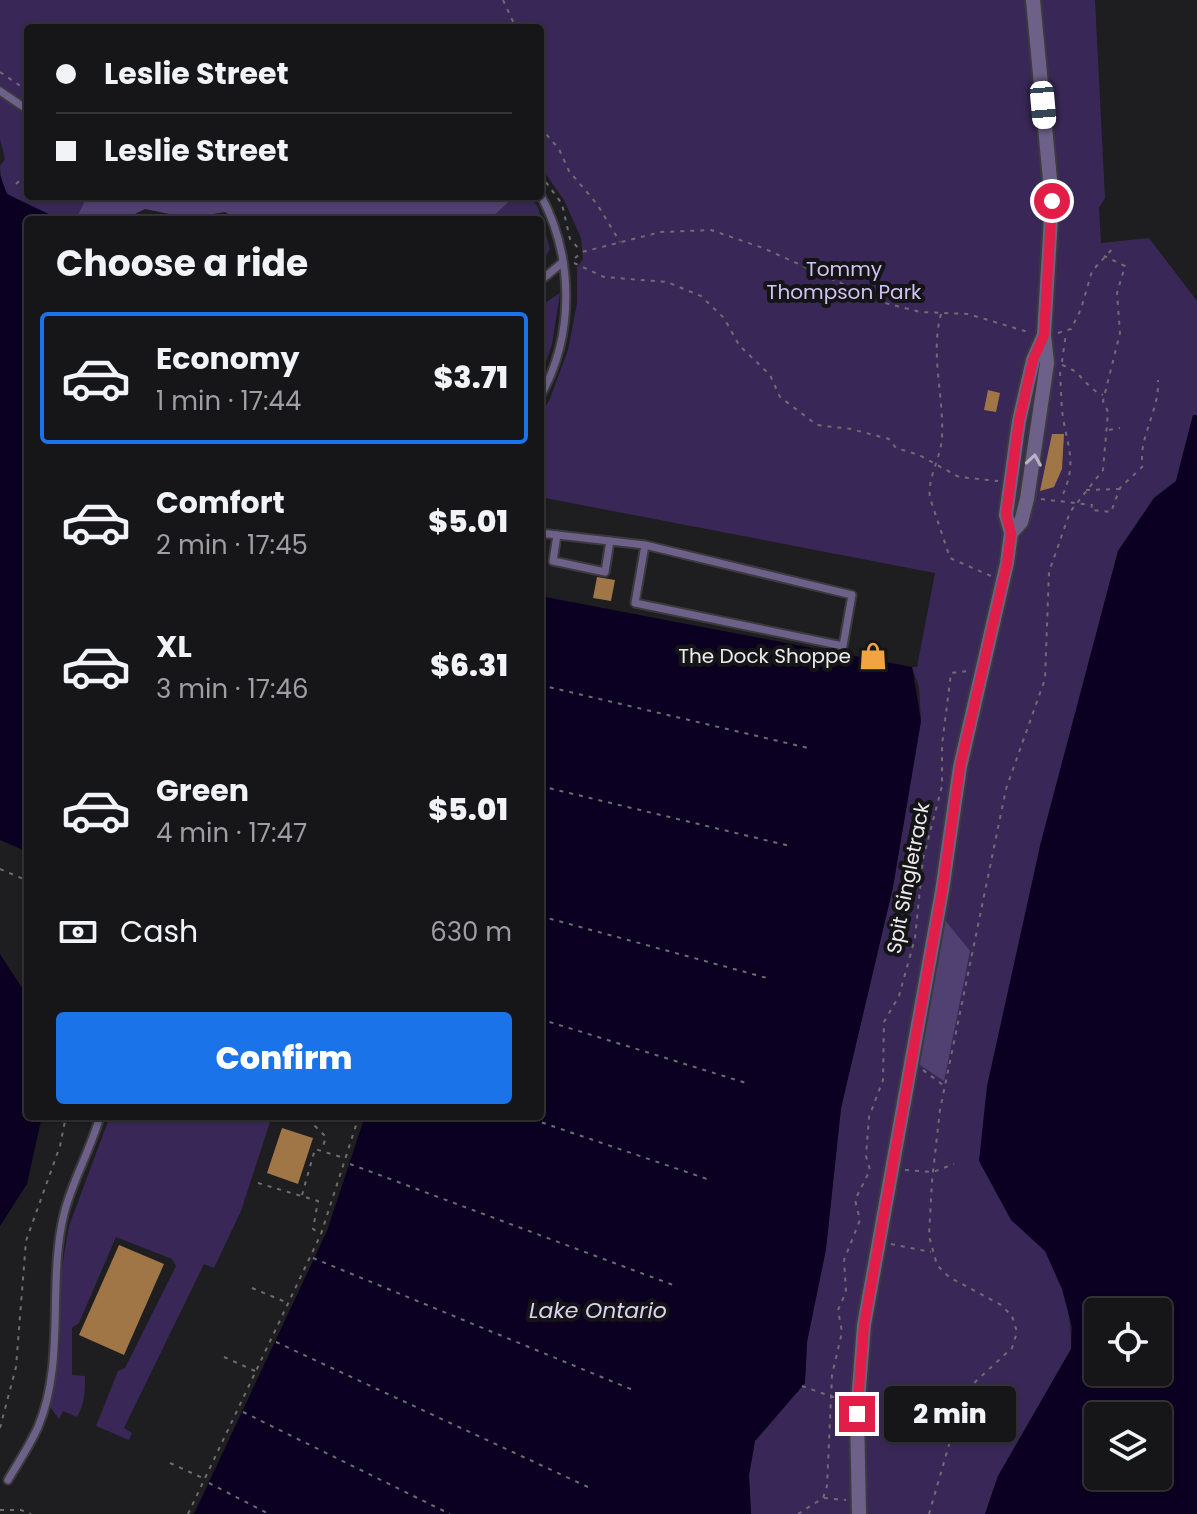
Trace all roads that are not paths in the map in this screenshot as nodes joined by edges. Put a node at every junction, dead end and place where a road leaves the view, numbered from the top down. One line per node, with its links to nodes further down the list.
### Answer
1 (1033, 0): 7 (street)
2 (0, 91): 3 (lane)
3 (24, 107)
4 (543, 200): 5 (lane)
5 (565, 261): 6 (lane); 8 (lane)
6 (544, 278)
7 (1044, 335): 10 (street); 10 (street, one-way to 7)
8 (544, 389)
9 (544, 533): 11 (lane)
10 (1011, 533): 16 (street)
11 (557, 535): 12 (lane); 12 (lane)
12 (610, 541): 13 (lane)
13 (645, 545): 13 (lane)
14 (99, 1120): 15 (lane)
15 (8, 1480)
16 (859, 1514)

